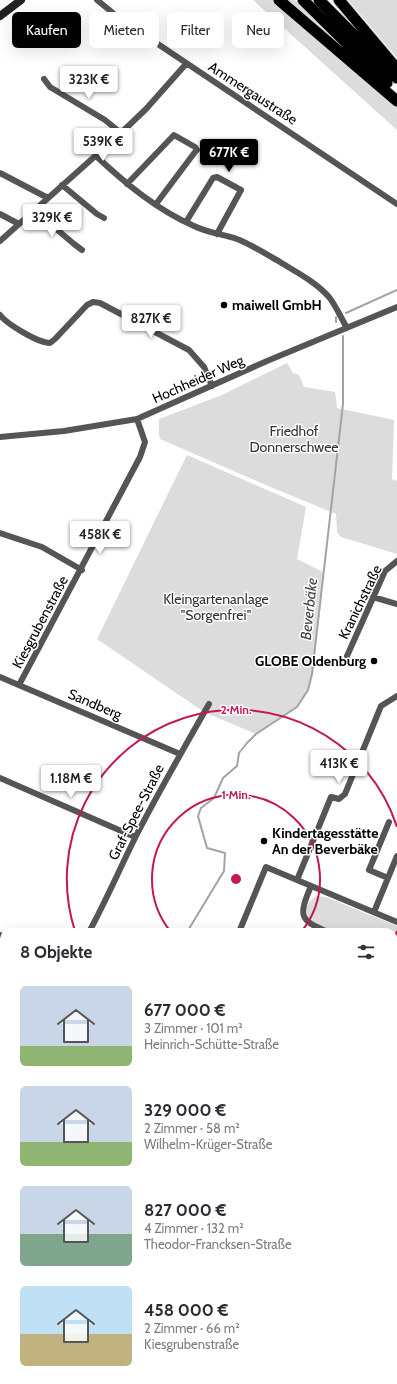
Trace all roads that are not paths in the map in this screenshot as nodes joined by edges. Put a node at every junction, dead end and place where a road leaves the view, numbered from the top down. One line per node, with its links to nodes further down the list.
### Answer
1 (21, 0): 7 (street)
2 (97, 0): 8 (street, Ammergaustraße)
3 (279, 0): 13 (highway)
4 (303, 0): 12 (highway)
5 (319, 0): 10 (highway)
6 (339, 0): 9 (highway)
7 (0, 16)
8 (186, 64): 14 (street); 21 (street, Ammergaustraße)
9 (397, 70)
10 (397, 78)
11 (44, 79): 14 (street)
12 (397, 93)
13 (397, 101)
14 (121, 133): 15 (street)
15 (96, 156): 17 (street); 18 (street)
16 (0, 172): 19 (street)
17 (127, 184): 20 (street); 20 (street)
18 (62, 185): 19 (street); 24 (street)
19 (48, 198): 22 (street)
20 (156, 204): 25 (street)
21 (397, 204)
22 (34, 210): 26 (street); 29 (street)
23 (0, 214): 26 (street)
24 (104, 218)
25 (186, 222): 27 (street); 27 (street)
26 (19, 224): 28 (street)
27 (217, 234): 32 (street)
28 (0, 240)
29 (82, 250)
30 (397, 307): 32 (street, Hochheider Weg)
31 (0, 315): 33 (street)
32 (347, 328): 33 (street, Hochheider Weg)
33 (212, 386): 34 (street, Hochheider Weg)
34 (137, 419): 35 (street, Hochheider Weg); 38 (street, Kiesgrubenstraße)
35 (0, 437)
36 (0, 533): 38 (street)
37 (397, 561): 39 (street, Kranichstraße)
38 (82, 570): 43 (street, Kiesgrubenstraße)
39 (373, 597): 40 (street); 41 (street, Kranichstraße)
40 (397, 604)
41 (347, 656)
42 (0, 677): 43 (street, Sandberg)
43 (19, 685): 46 (street, Sandberg)
44 (397, 696): 52 (street)
45 (209, 704): 46 (street, Graf-Spee-Straße)
46 (180, 754): 49 (street, Graf-Spee-Straße)
47 (0, 778): 49 (street)
48 (389, 822): 51 (street)
49 (135, 837): 56 (street, Graf-Spee-Straße)
50 (397, 856): 51 (street)
51 (388, 878): 54 (street)
52 (297, 880): 53 (street); 57 (street)
53 (311, 886): 54 (street); 58 (street)
54 (374, 912): 55 (street)
55 (397, 922)
56 (91, 928)
57 (241, 928)
58 (320, 928)

